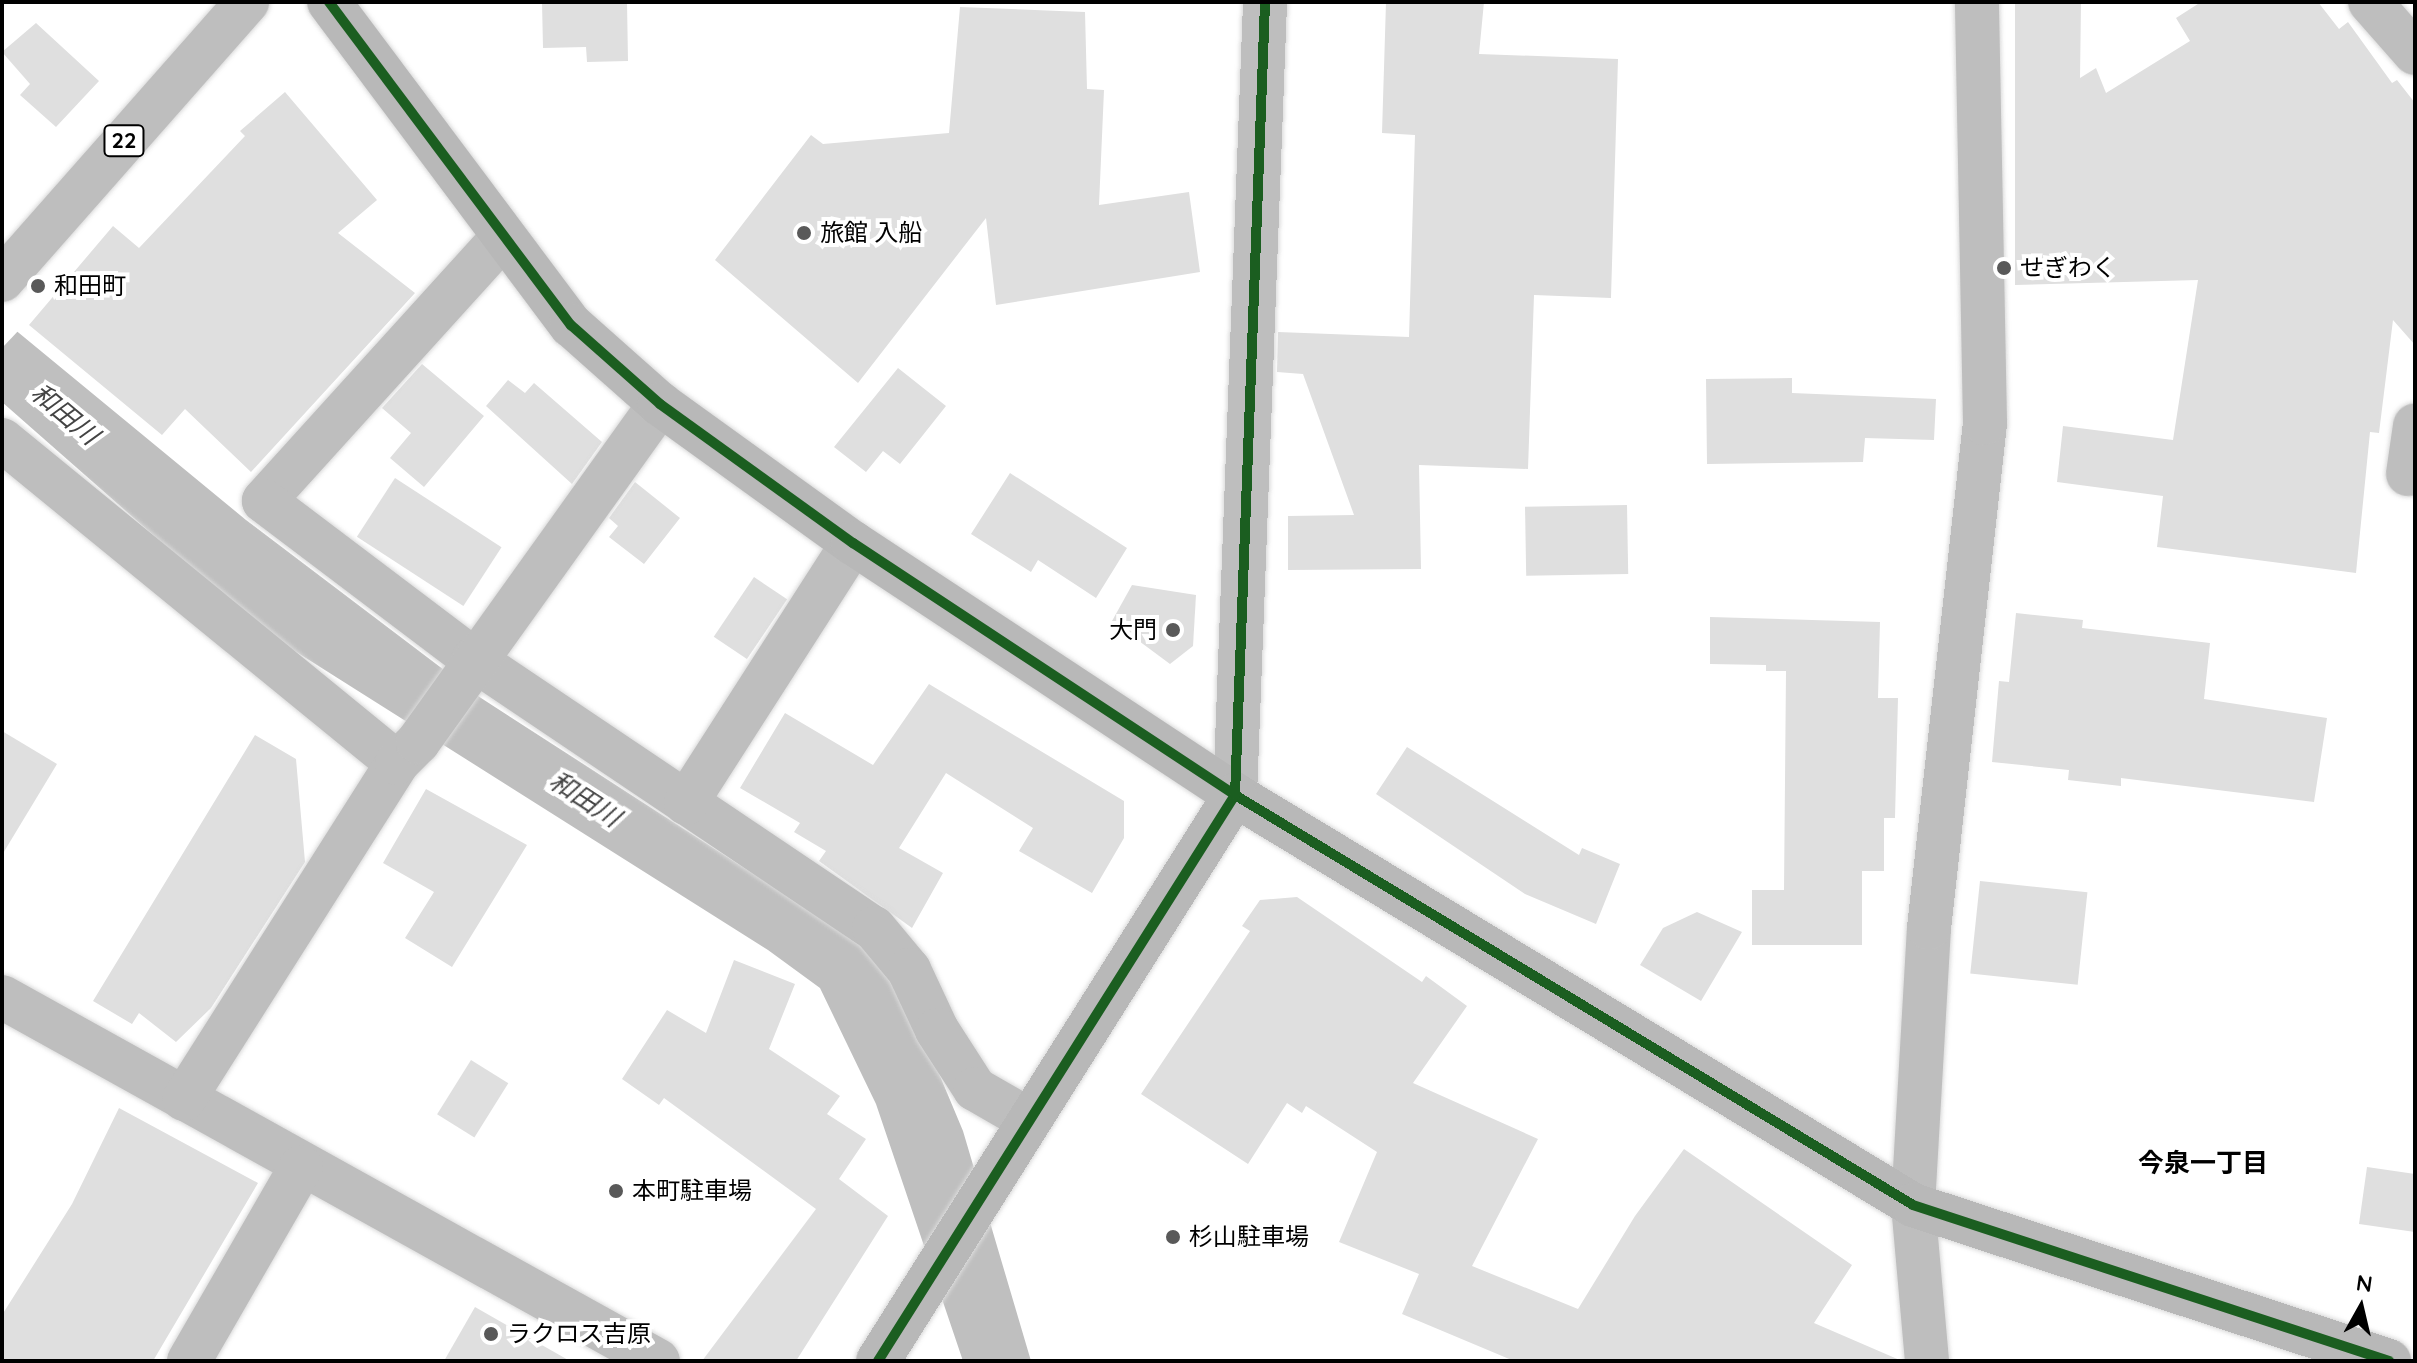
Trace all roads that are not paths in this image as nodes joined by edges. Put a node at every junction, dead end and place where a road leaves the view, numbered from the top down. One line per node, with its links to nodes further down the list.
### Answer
1 (247, 2): 8 (street, 22)
2 (329, 2): 7 (street)
3 (1265, 2): 16 (street)
4 (1977, 2): 22 (street)
5 (2370, 2): 6 (street)
6 (2415, 53)
7 (503, 237): 9 (street); 14 (street)
8 (2, 280)
9 (660, 404): 13 (street); 14 (street)
10 (2415, 426): 12 (street)
11 (2, 440): 15 (street)
12 (2408, 474)
13 (853, 543): 16 (street); 17 (street)
14 (469, 666): 15 (street); 17 (street)
15 (408, 752): 19 (street)
16 (1235, 795): 20 (street); 22 (street)
17 (686, 803): 20 (street)
18 (2, 997): 19 (street)
19 (184, 1099): 21 (street)
20 (1029, 1120): 25 (street)
21 (301, 1167): 23 (street); 24 (street)
22 (1913, 1205): 26 (street); 27 (street)
23 (189, 1361)
24 (658, 1361)
25 (878, 1361)
26 (1927, 1361)
27 (2389, 1361)

